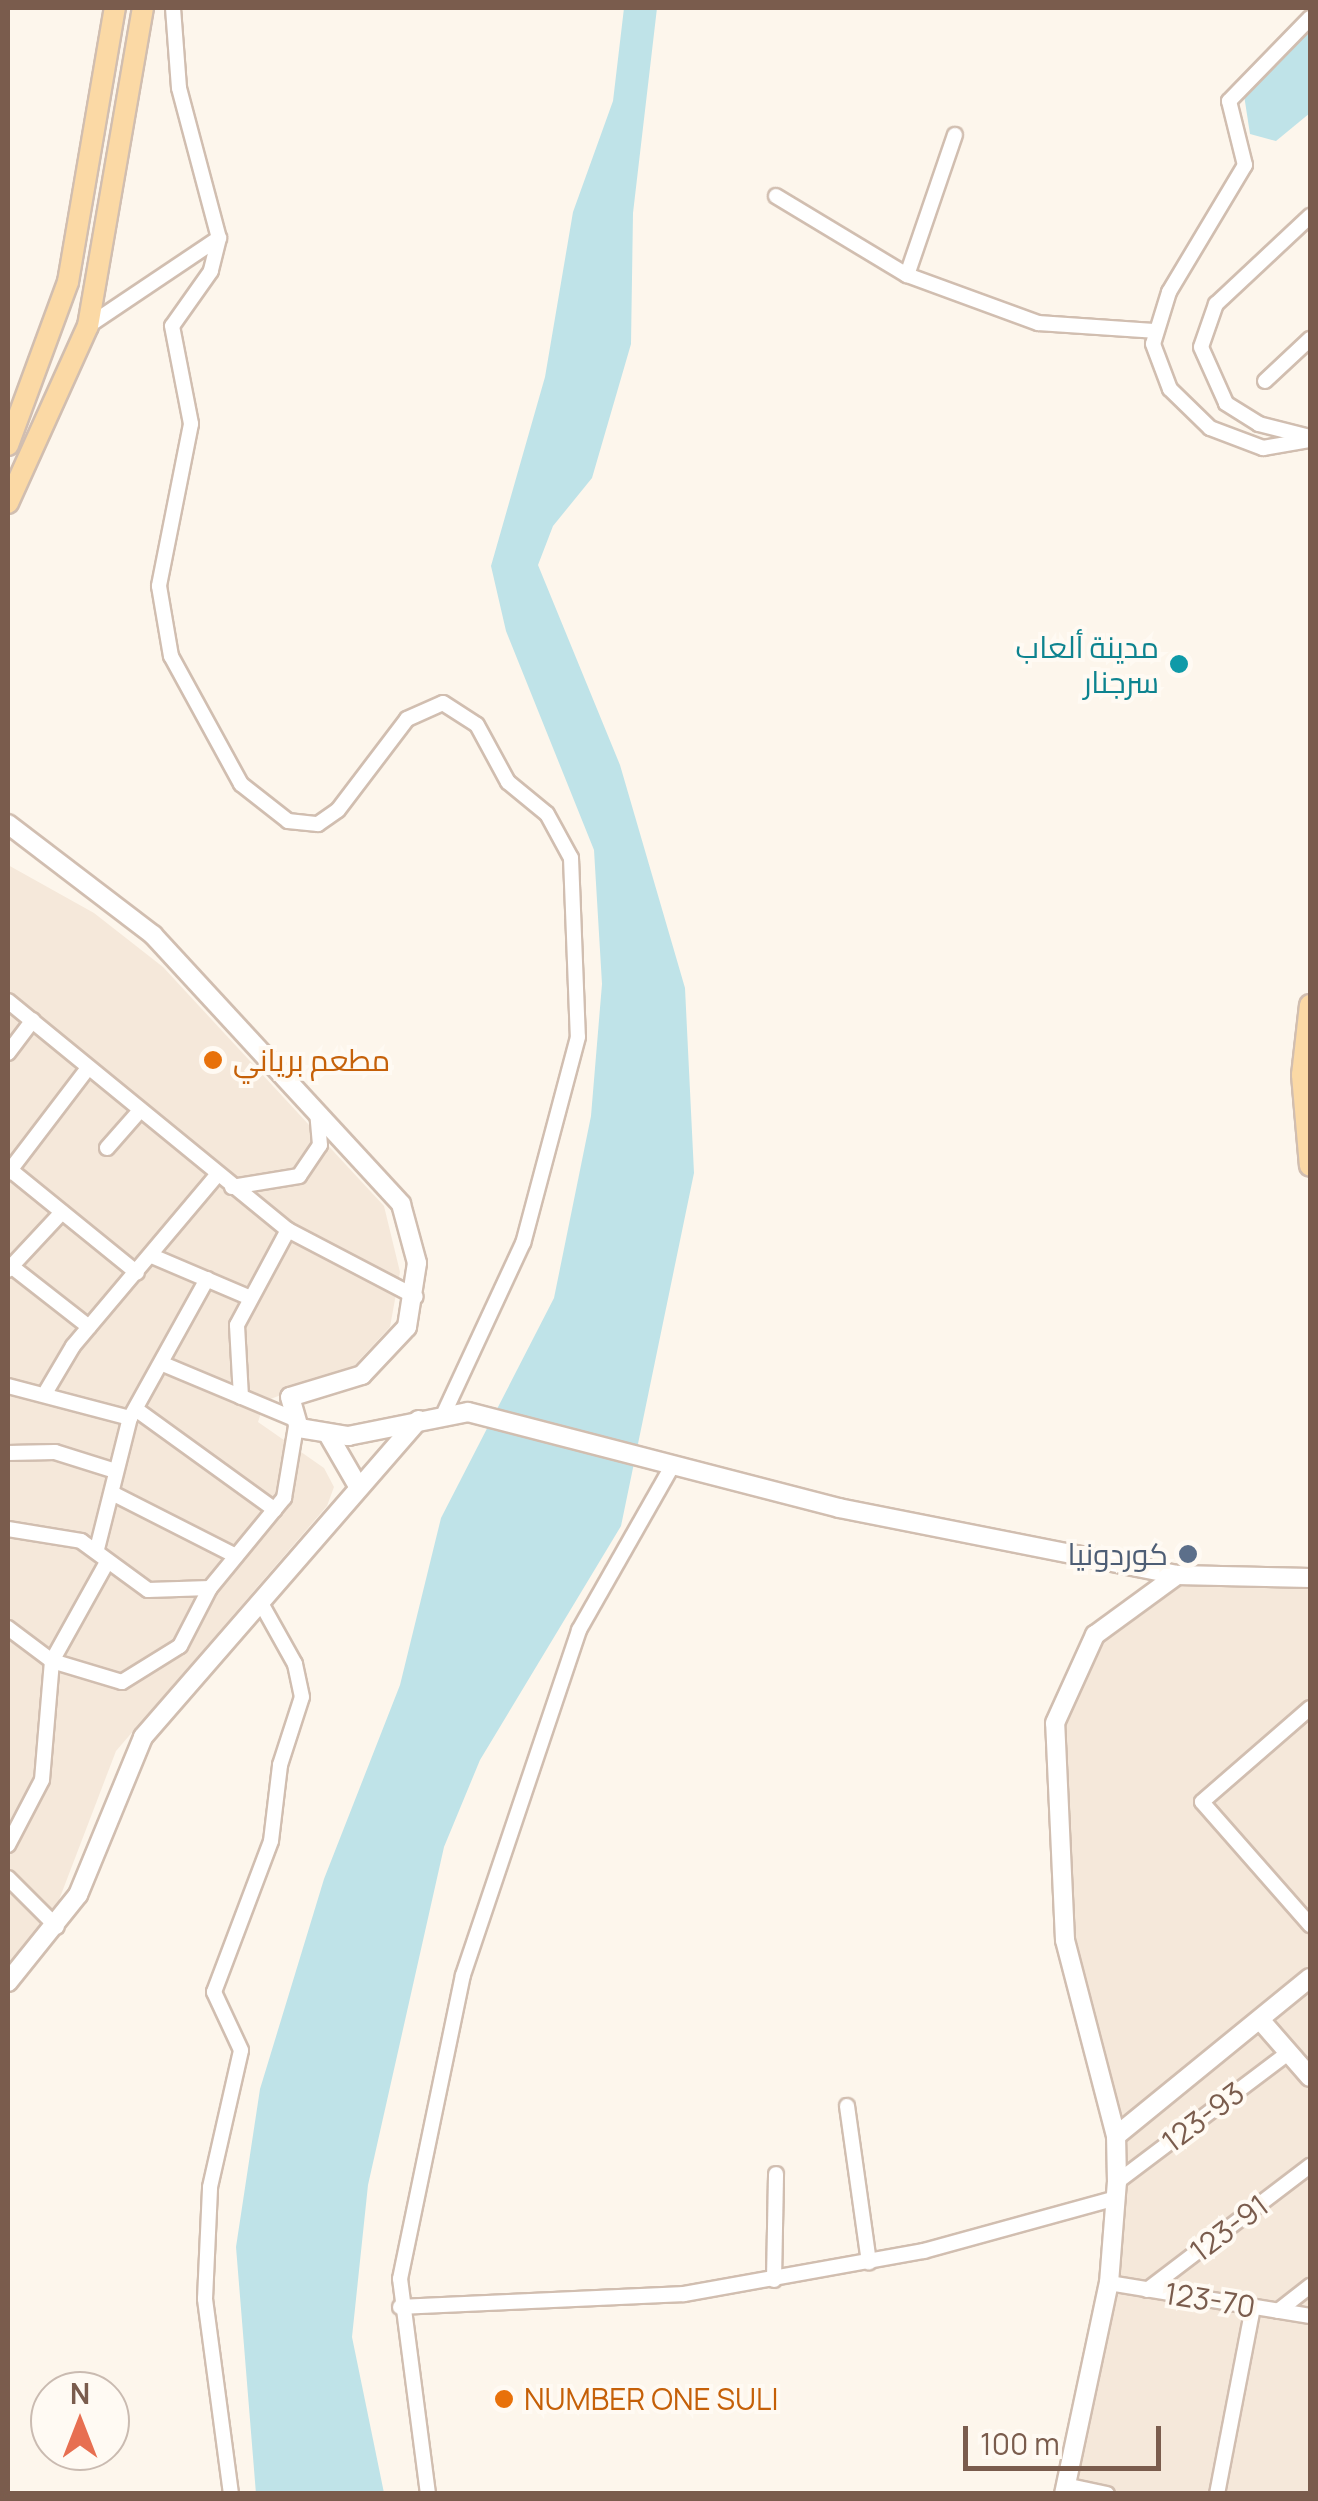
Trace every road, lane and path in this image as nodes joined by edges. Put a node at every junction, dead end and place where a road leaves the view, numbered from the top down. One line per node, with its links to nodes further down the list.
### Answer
1 (115, 8): 15 (main road)
2 (142, 8): 10 (main road)
3 (173, 8): 8 (street)
4 (1310, 18): 11 (street)
5 (955, 135): 9 (street)
6 (776, 196): 9 (street)
7 (1310, 216): 14 (street)
8 (219, 238): 10 (street); 43 (street)
9 (906, 274): 11 (street)
10 (88, 326): 16 (main road)
11 (1154, 331): 14 (street)
12 (1310, 338): 13 (street)
13 (1265, 382)
14 (1310, 439)
15 (8, 445)
16 (8, 503)
17 (8, 824): 23 (street)
18 (8, 1001): 20 (street)
19 (1310, 1004): 26 (main road)
20 (34, 1020): 21 (street); 22 (street)
21 (8, 1052)
22 (88, 1068): 24 (street); 27 (street)
23 (316, 1106): 29 (street); 37 (street)
24 (136, 1114): 25 (street); 28 (street)
25 (106, 1148)
26 (1310, 1166)
27 (8, 1170): 30 (street)
28 (216, 1176): 29 (street); 32 (street)
29 (232, 1188): 31 (street)
30 (62, 1212): 33 (street); 34 (street)
31 (288, 1230): 36 (street); 37 (street)
32 (152, 1256): 34 (street); 35 (street)
33 (9, 1268): 38 (street)
34 (137, 1273): 38 (street)
35 (207, 1279): 36 (street); 39 (street)
36 (248, 1297): 42 (street)
37 (416, 1297): 46 (street)
38 (89, 1327): 41 (street)
39 (163, 1364): 42 (street); 44 (street)
40 (8, 1386): 41 (street)
41 (46, 1390): 44 (street)
42 (240, 1397): 46 (street)
43 (446, 1411): 45 (street); 49 (street)
44 (134, 1414): 50 (street); 53 (street)
45 (424, 1416): 47 (street); 51 (street)
46 (293, 1421): 47 (street); 53 (street)
47 (329, 1436): 51 (street)
48 (8, 1452): 50 (street)
49 (668, 1467): 58 (street); 84 (street)
50 (112, 1470): 52 (street)
51 (358, 1486): 61 (street)
52 (112, 1493): 55 (street); 56 (street)
53 (275, 1510): 56 (street)
54 (8, 1529): 55 (street)
55 (98, 1549): 57 (street)
56 (236, 1556): 60 (street)
57 (106, 1562): 60 (street); 63 (street)
58 (1177, 1575): 59 (street); 75 (street)
59 (1310, 1578)
60 (210, 1588): 63 (street)
61 (262, 1605): 68 (street); 89 (street)
62 (8, 1628): 63 (street)
63 (52, 1661): 65 (street)
64 (1310, 1708): 67 (street)
65 (8, 1845)
66 (8, 1878): 68 (street)
67 (1310, 1925)
68 (57, 1927): 70 (street)
69 (1310, 1978): 71 (street)
70 (8, 1982)
71 (1262, 2022): 72 (street); 75 (street)
72 (1288, 2053): 73 (street); 78 (street, 123-93)
73 (1310, 2077)
74 (846, 2106): 79 (street)
75 (1116, 2136): 78 (street)
76 (1310, 2166): 83 (street, 123-91)
77 (776, 2174): 80 (street)
78 (1117, 2190): 79 (street); 81 (street)
79 (869, 2262): 80 (street)
80 (774, 2280): 84 (street)
81 (1109, 2283): 83 (street, 123-70); 88 (street)
82 (1310, 2286): 86 (street)
83 (1147, 2290): 85 (street, 123-70)
84 (400, 2307): 90 (street)
85 (1253, 2307): 86 (street, 123-70); 92 (street)
86 (1278, 2311): 87 (street, 123-70)
87 (1310, 2316)
88 (1065, 2489): 91 (street)
89 (231, 2494)
90 (428, 2494)
91 (1107, 2494)
92 (1218, 2494)

